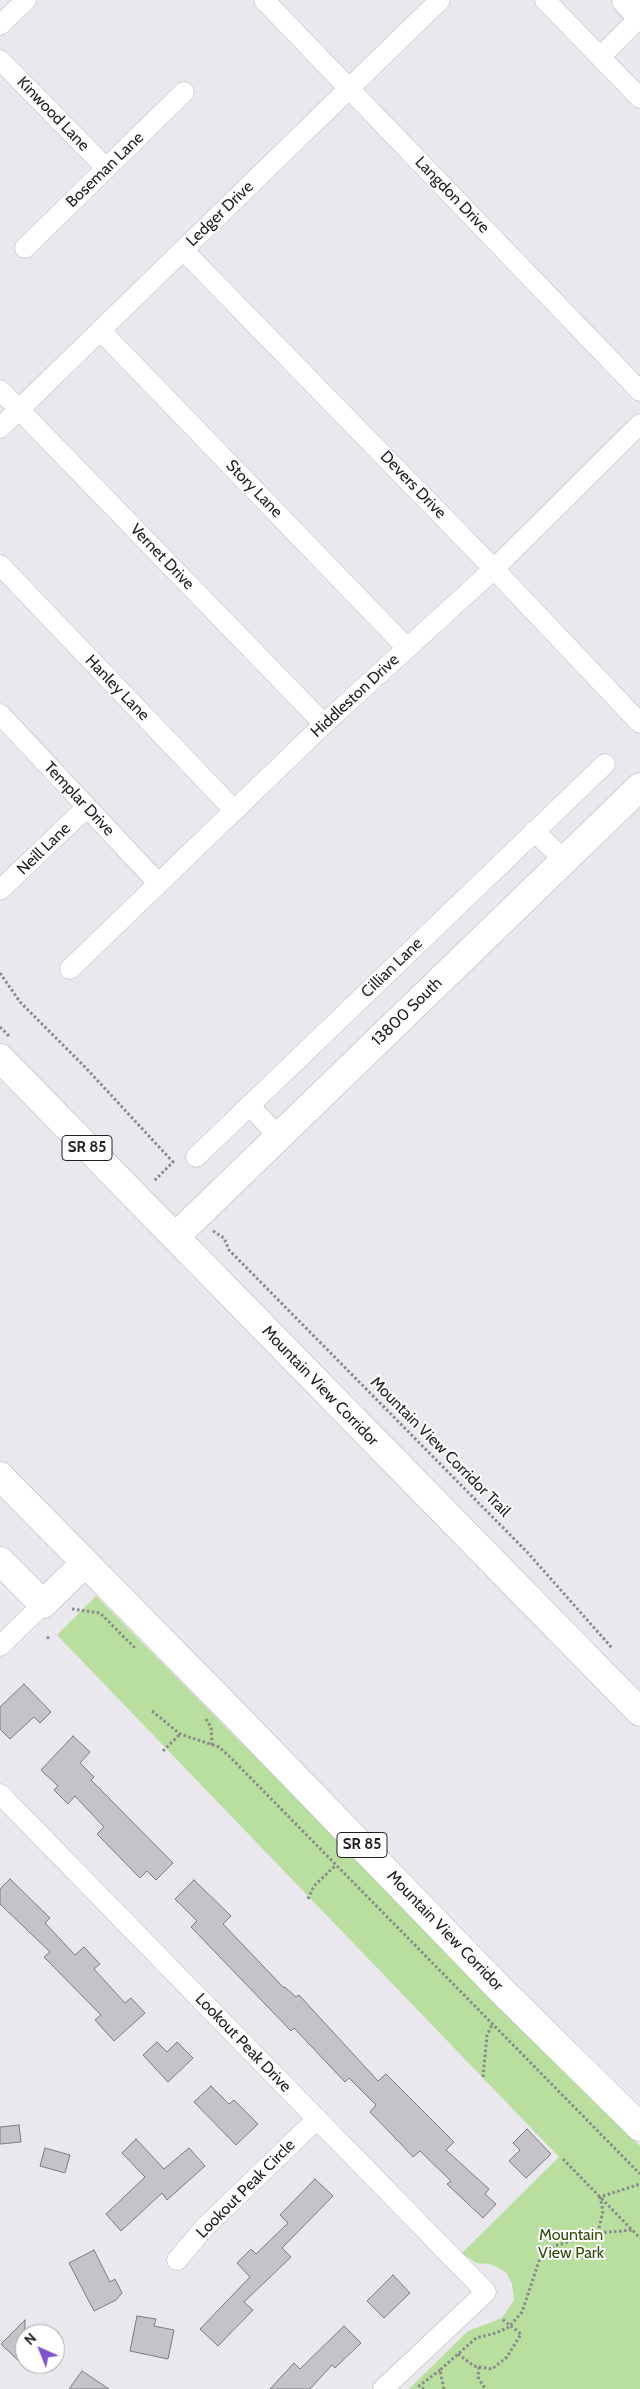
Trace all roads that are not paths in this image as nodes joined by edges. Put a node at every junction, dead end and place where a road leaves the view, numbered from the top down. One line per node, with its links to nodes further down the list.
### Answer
1 (26, 0): 7 (street)
2 (264, 0): 10 (street, Langdon Drive)
3 (440, 0): 10 (street, Ledger Drive)
4 (544, 0): 8 (street)
5 (626, 0): 6 (main road)
6 (640, 16): 8 (street)
7 (0, 25)
8 (600, 57): 12 (street)
9 (0, 60): 13 (street, Kinwood Lane)
10 (349, 88): 15 (street, Ledger Drive); 18 (street, Langdon Drive)
11 (184, 92): 13 (street, Boseman Lane)
12 (640, 98)
13 (106, 168): 14 (street, Boseman Lane)
14 (25, 248)
15 (183, 250): 16 (street, Ledger Drive); 23 (street, Devers Drive)
16 (100, 330): 19 (street, Ledger Drive); 24 (street, Story Lane)
17 (0, 390): 19 (street, Vernet Drive)
18 (640, 391)
19 (19, 410): 21 (street, Ledger Drive); 27 (street, Vernet Drive)
20 (640, 424): 23 (street, Hiddleston Drive)
21 (0, 428)
22 (0, 565): 31 (street, Hanley Lane)
23 (494, 568): 24 (street, Hiddleston Drive); 26 (street, Devers Drive)
24 (407, 648): 27 (street, Hiddleston Drive)
25 (0, 714): 30 (street, Templar Drive)
26 (640, 723)
27 (324, 724): 31 (street, Hiddleston Drive)
28 (604, 764): 32 (street, Cillian Lane)
29 (640, 787): 33 (main road, 13800 South)
30 (87, 807): 34 (street, Templar Drive); 35 (street, Neill Lane)
31 (234, 810): 34 (street, Hiddleston Drive)
32 (534, 831): 33 (street); 38 (street, Cillian Lane)
33 (564, 860): 39 (main road, 13800 South)
34 (158, 883): 36 (street, Hiddleston Drive)
35 (0, 890)
36 (70, 969)
37 (0, 1058): 41 (main road, Mountain View Corridor / SR 85)
38 (249, 1105): 39 (street); 40 (street, Cillian Lane)
39 (278, 1137): 41 (main road, 13800 South)
40 (196, 1157)
41 (175, 1237): 47 (main road, Mountain View Corridor / SR 85)
42 (0, 1476): 44 (main road, Mountain View Corridor / SR 85)
43 (0, 1561): 45 (main road)
44 (85, 1563): 45 (main road); 50 (main road, Mountain View Corridor / SR 85)
45 (43, 1604): 46 (street)
46 (0, 1646)
47 (640, 1712)
48 (0, 1794): 49 (street, Lookout Peak Drive)
49 (317, 2119): 51 (street, Lookout Peak Circle); 52 (street, Lookout Peak Drive)
50 (640, 2127)
51 (177, 2260)
52 (383, 2389)

